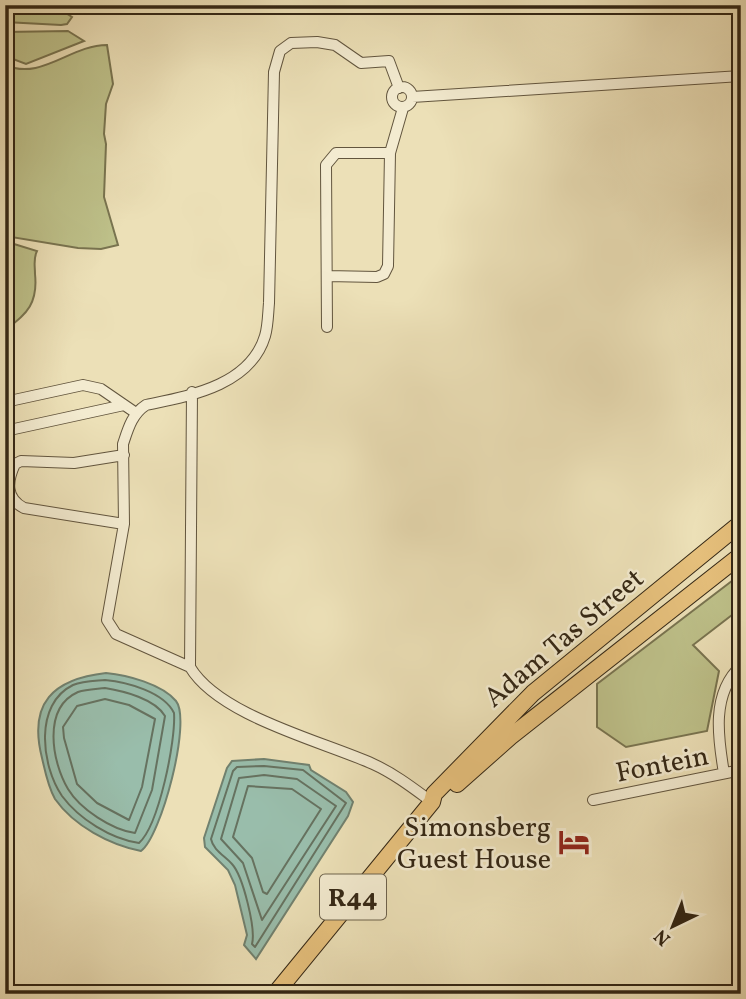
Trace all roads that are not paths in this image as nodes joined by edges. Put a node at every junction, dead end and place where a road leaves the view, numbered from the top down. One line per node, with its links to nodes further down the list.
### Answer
1 (741, 76): 3 (street)
2 (399, 88): 3 (street); 4 (street); 8 (street)
3 (412, 97): 4 (street)
4 (403, 108): 5 (street)
5 (390, 153): 6 (street); 6 (street)
6 (327, 276): 7 (street)
7 (327, 327)
8 (192, 392): 11 (street); 18 (street)
9 (5, 402): 10 (street)
10 (124, 405): 11 (street); 12 (street)
11 (136, 413): 13 (street)
12 (5, 431)
13 (124, 455): 15 (street); 15 (street)
14 (741, 523): 22 (main road, Adam Tas Street / R44)
15 (124, 524): 18 (street)
16 (741, 555): 22 (main road, Adam Tas Street / R44)
17 (741, 666): 20 (street)
18 (190, 667): 22 (street)
19 (741, 770): 20 (street, Fontein)
20 (724, 773): 21 (street, Fontein)
21 (593, 800)
22 (432, 802): 23 (main road, Adam Tas Street / R44)
23 (275, 994)

